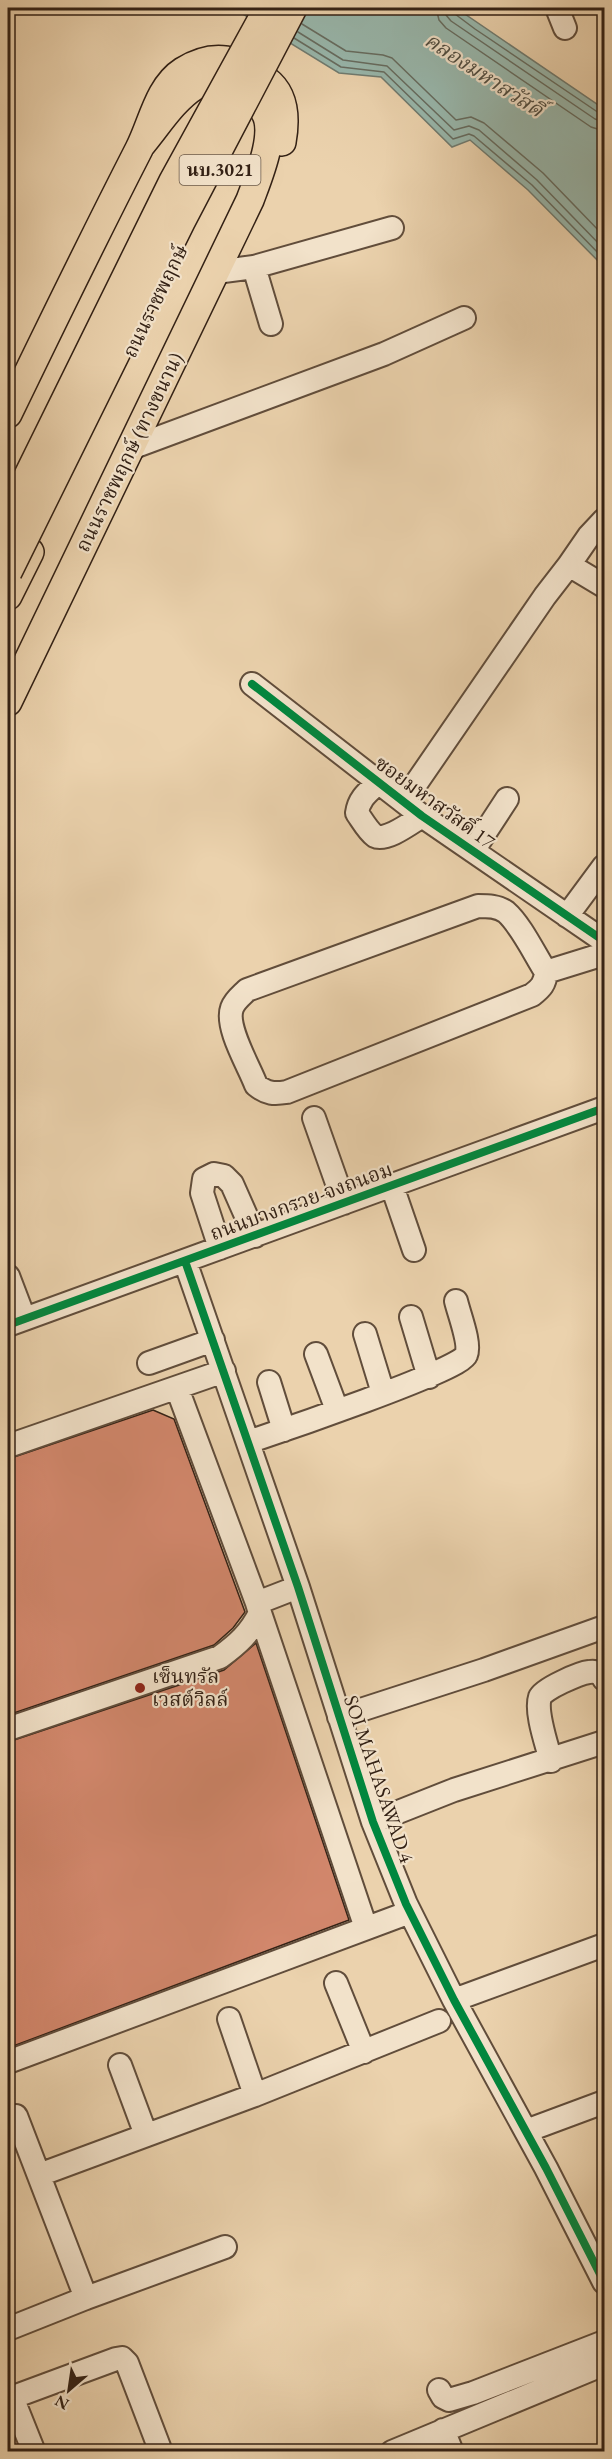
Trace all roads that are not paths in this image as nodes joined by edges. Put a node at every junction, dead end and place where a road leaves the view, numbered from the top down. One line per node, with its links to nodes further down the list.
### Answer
1 (256, 8): 12 (main road, นบ.3021)
2 (268, 8): 13 (main road, bridge)
3 (293, 8): 16 (main road, bridge)
4 (304, 8): 18 (main road, ถนนราชพฤกษ์ / นบ.3021)
5 (392, 228): 6 (street)
6 (254, 267): 7 (street); 9 (street)
7 (216, 272): 10 (main road, ถนนราชพฤกษ์ (ทางขนาน)); 11 (main road, ถนนราชพฤกษ์ (ทางขนาน))
8 (464, 318): 11 (street)
9 (271, 324)
10 (8, 414)
11 (131, 448): 20 (main road, ถนนราชพฤกษ์ (ทางขนาน))
12 (8, 492)
13 (8, 516)
14 (604, 520): 15 (street)
15 (569, 565): 17 (street); 23 (street)
16 (8, 572)
17 (604, 586)
18 (8, 596)
19 (252, 684): 21 (street, ซอยมหาสวัสดิ์ 17)
20 (8, 702)
21 (379, 782): 23 (street, ซอยมหาสวัสดิ์ 17); 24 (street)
22 (507, 799): 25 (street)
23 (404, 801): 24 (street, ซอยมหาสวัสดิ์ 17)
24 (422, 816): 25 (street, ซอยมหาสวัสดิ์ 17)
25 (472, 851): 27 (street, ซอยมหาสวัสดิ์ 17)
26 (604, 866): 27 (street)
27 (567, 916): 28 (street, ซอยมหาสวัสดิ์ 17)
28 (604, 941)
29 (604, 954): 30 (street)
30 (546, 972): 30 (street)
31 (604, 1108): 33 (street, ถนนบางกรวย-จงถนอม)
32 (314, 1118): 34 (street)
33 (392, 1186): 34 (street, ถนนบางกรวย-จงถนอม); 37 (street)
34 (344, 1203): 35 (street, ถนนบางกรวย-จงถนอม)
35 (255, 1236): 36 (street, ถนนบางกรวย-จงถนอม); 36 (street)
36 (220, 1248): 38 (street, ถนนบางกรวย-จงถนอม)
37 (414, 1250)
38 (185, 1261): 42 (street, ถนนบางกรวย-จงถนอม); 44 (street, SOI MAHASAWAD 4)
39 (8, 1276): 42 (street)
40 (456, 1301): 48 (street)
41 (411, 1317): 48 (street)
42 (16, 1322)
43 (365, 1334): 51 (street)
44 (213, 1340): 46 (street); 47 (street, SOI MAHASAWAD 4)
45 (316, 1354): 52 (street)
46 (149, 1364)
47 (224, 1371): 50 (street); 54 (street, SOI MAHASAWAD 4)
48 (429, 1377): 51 (street)
49 (269, 1382): 53 (street)
50 (177, 1388): 55 (street); 57 (street)
51 (383, 1393): 52 (street)
52 (337, 1410): 53 (street)
53 (285, 1430): 54 (street)
54 (248, 1442): 56 (street, SOI MAHASAWAD 4)
55 (8, 1446)
56 (298, 1587): 57 (street); 60 (street, SOI MAHASAWAD 4)
57 (259, 1608): 61 (street); 66 (street)
58 (604, 1627): 60 (street)
59 (604, 1679): 63 (street)
60 (339, 1717): 64 (street, SOI MAHASAWAD 4)
61 (8, 1729)
62 (604, 1742): 63 (street)
63 (551, 1761): 64 (street)
64 (373, 1822): 65 (street, SOI MAHASAWAD 4)
65 (410, 1911): 66 (street); 69 (street, SOI MAHASAWAD 4)
66 (366, 1928): 73 (street)
67 (604, 1945): 69 (street)
68 (336, 1983): 72 (street)
69 (454, 2000): 78 (street, SOI MAHASAWAD 4)
70 (229, 2019): 75 (street)
71 (439, 2021): 72 (street)
72 (364, 2052): 75 (street)
73 (8, 2062)
74 (120, 2065): 79 (street)
75 (255, 2095): 79 (street)
76 (604, 2102): 78 (street)
77 (16, 2116): 80 (street)
78 (526, 2131): 82 (street, SOI MAHASAWAD 4)
79 (146, 2135): 80 (street)
80 (39, 2175): 83 (street)
81 (225, 2247): 83 (street)
82 (604, 2282)
83 (86, 2298): 84 (street)
84 (8, 2330)
85 (604, 2342): 87 (street)
86 (604, 2364): 89 (street)
87 (439, 2390)
88 (10, 2398): 90 (street); 91 (street)
89 (443, 2430): 92 (street); 93 (street)
90 (34, 2451)
91 (161, 2451)
92 (392, 2451)
93 (452, 2451)

